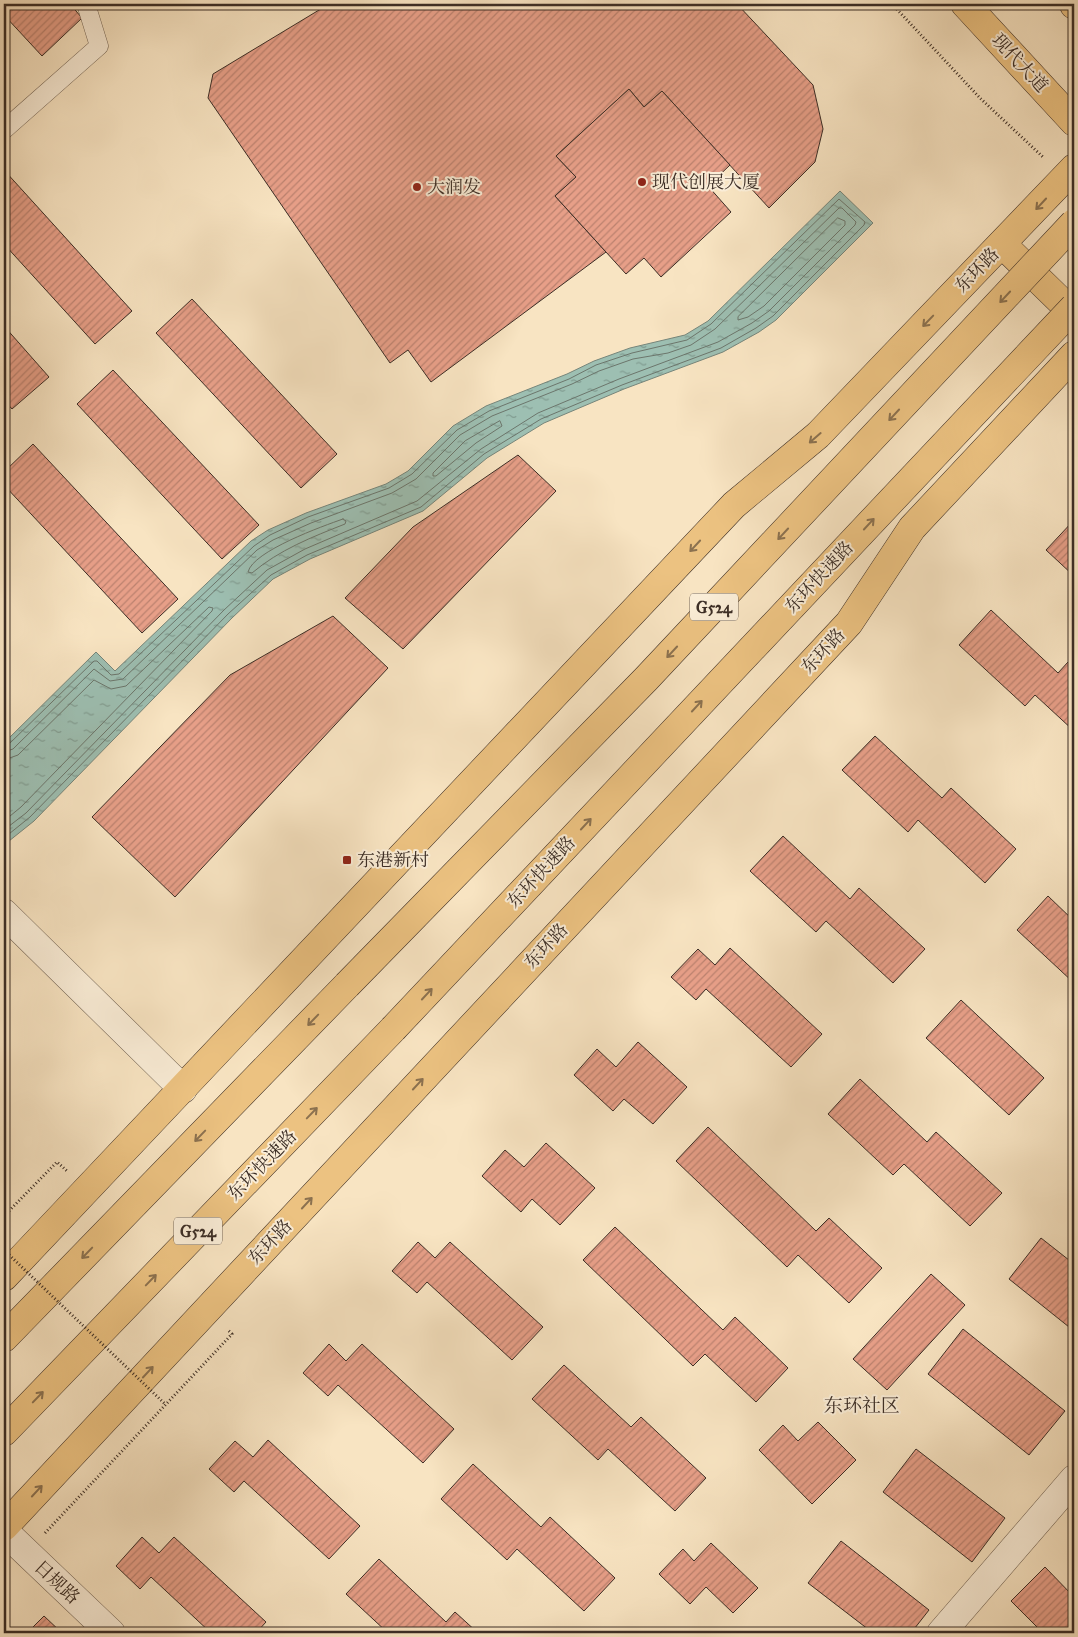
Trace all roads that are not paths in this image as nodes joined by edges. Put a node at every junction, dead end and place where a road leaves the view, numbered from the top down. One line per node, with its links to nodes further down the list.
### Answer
1 (86, 4): 4 (lane)
2 (965, 4): 3 (main road, 现代大道)
3 (1074, 122)
4 (4, 130)
5 (1070, 173): 7 (main road, 东环路, one-way to 7)
6 (1074, 223): 14 (main road, G524, one-way to 14, bridge)
7 (1002, 244): 9 (main road); 12 (main road, 东环路, one-way to 12)
8 (1074, 307): 15 (main road, 东环快速路 / G524, one-way to 8, bridge)
9 (1074, 314)
10 (1074, 355): 17 (main road, 东环路, one-way to 10)
11 (4, 913): 12 (street)
12 (183, 1088): 13 (main road, 东环路)
13 (4, 1277)
14 (4, 1338)
15 (4, 1432)
16 (1074, 1479): 20 (street)
17 (4, 1527)
18 (4, 1531): 19 (street, 日规路)
19 (111, 1633)
20 (941, 1633)

